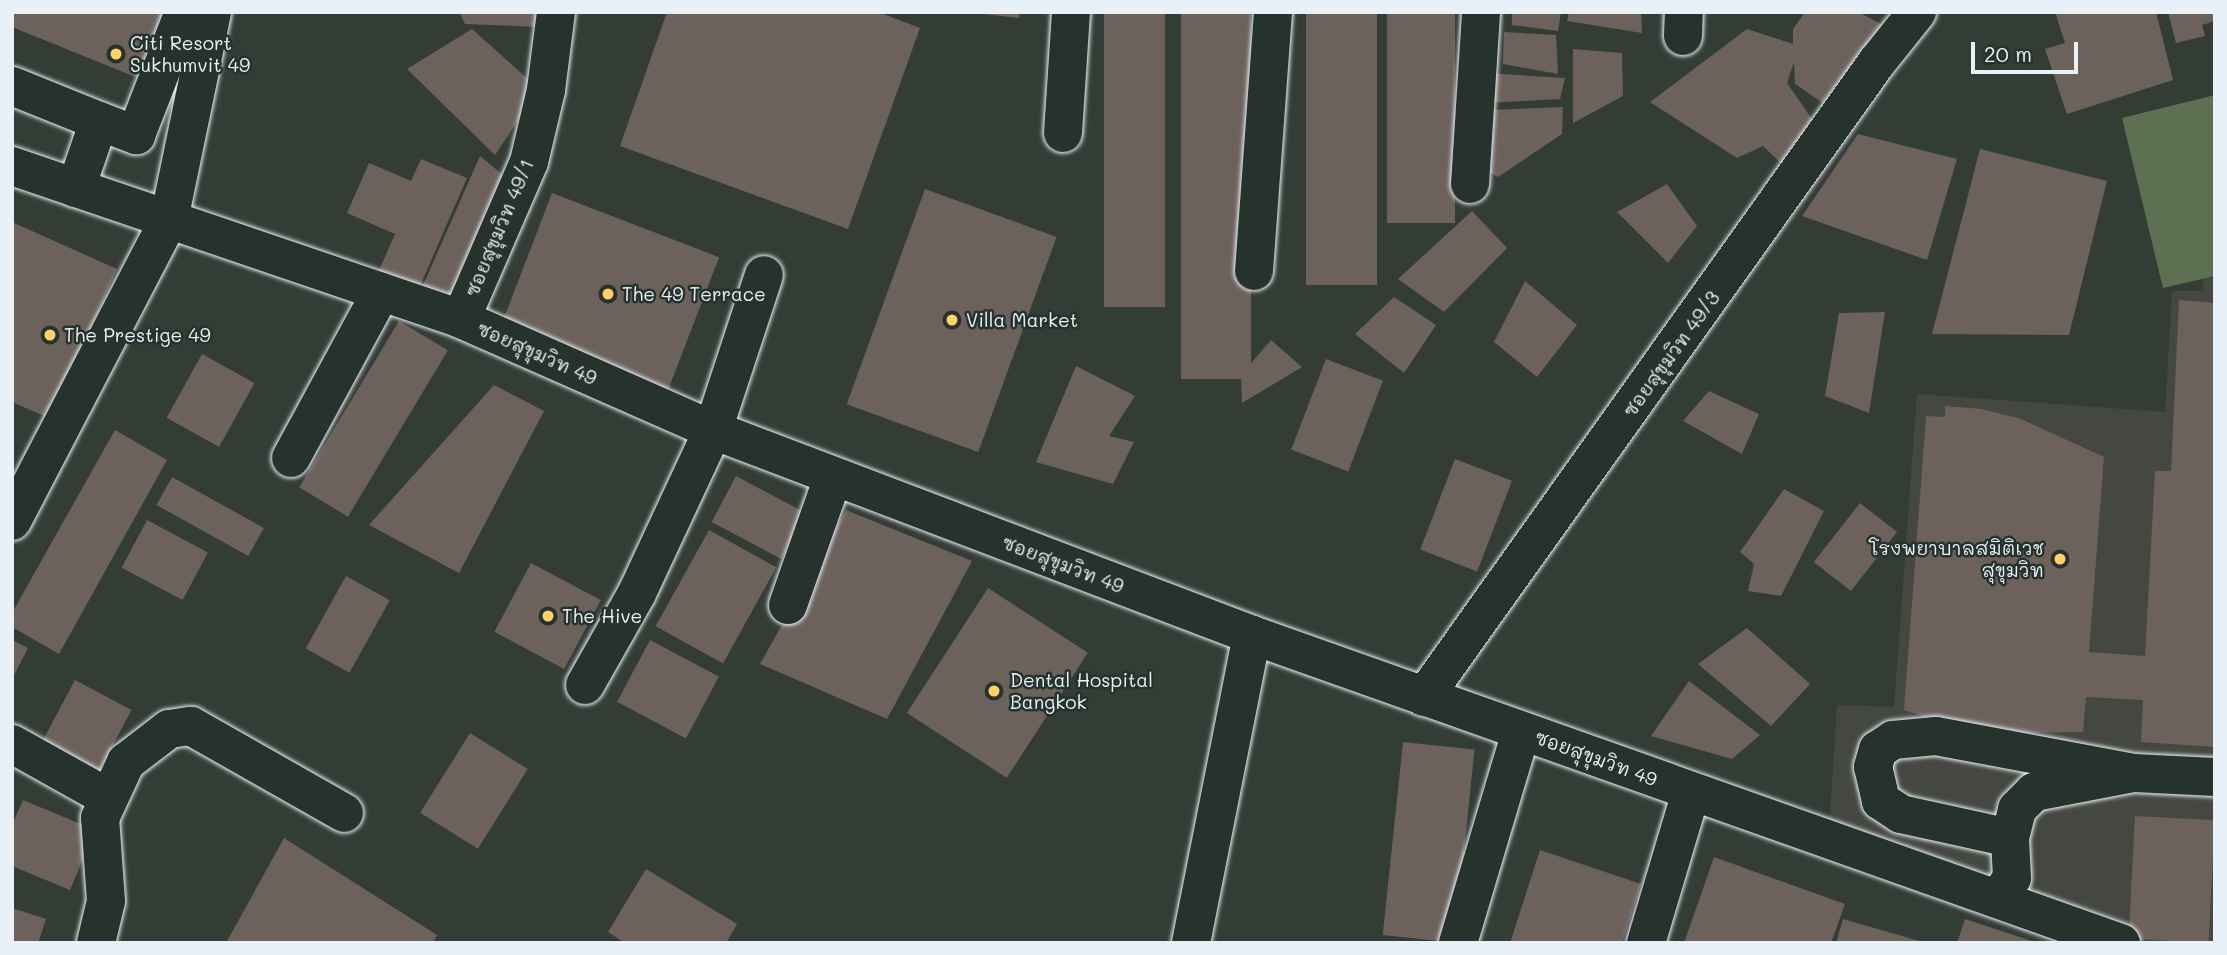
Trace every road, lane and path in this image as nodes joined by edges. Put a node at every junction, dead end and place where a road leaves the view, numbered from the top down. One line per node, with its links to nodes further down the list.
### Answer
1 (184, 12): 9 (street)
2 (212, 12): 14 (street)
3 (556, 12): 18 (street, ซอยสุขุมวิท 49/1)
4 (1071, 12): 10 (street)
5 (1273, 12): 15 (street)
6 (1481, 12): 12 (street)
7 (1917, 12): 26 (street, ซอยสุขุมวิท 49/3)
8 (12, 86): 9 (street)
9 (99, 121): 13 (street)
10 (1063, 133)
11 (12, 166): 13 (street, ซอยสุขุมวิท 49)
12 (1470, 184)
13 (76, 188): 14 (street, ซอยสุขุมวิท 49)
14 (169, 220): 17 (street, ซอยสุขุมวิท 49); 22 (street)
15 (1254, 271)
16 (764, 275): 19 (street)
17 (381, 292): 18 (street, ซอยสุขุมวิท 49); 20 (street)
18 (461, 319): 19 (street, ซอยสุขุมวิท 49)
19 (713, 430): 21 (street, ซอยสุขุมวิท 49); 25 (street)
20 (291, 458)
21 (832, 477): 23 (street); 24 (street, ซอยสุขุมวิท 49)
22 (12, 522)
23 (789, 604)
24 (1252, 635): 26 (street, ซอยสุขุมวิท 49); 37 (street)
25 (585, 685)
26 (1424, 697): 27 (street, ซอยสุขุมวิท 49)
27 (1521, 731): 31 (street, ซอยสุขุมวิท 49); 38 (street)
28 (12, 744): 32 (street)
29 (2134, 773): 30 (street); 34 (street); 34 (street)
30 (2215, 777)
31 (1691, 792): 35 (street, ซอยสุขุมวิท 49); 39 (street)
32 (107, 797): 33 (street); 36 (street)
33 (344, 813)
34 (2010, 845): 35 (street)
35 (1985, 892): 40 (street, ซอยสุขุมวิท 49)
36 (96, 943)
37 (1191, 943)
38 (1458, 943)
39 (1646, 943)
40 (2121, 943)

